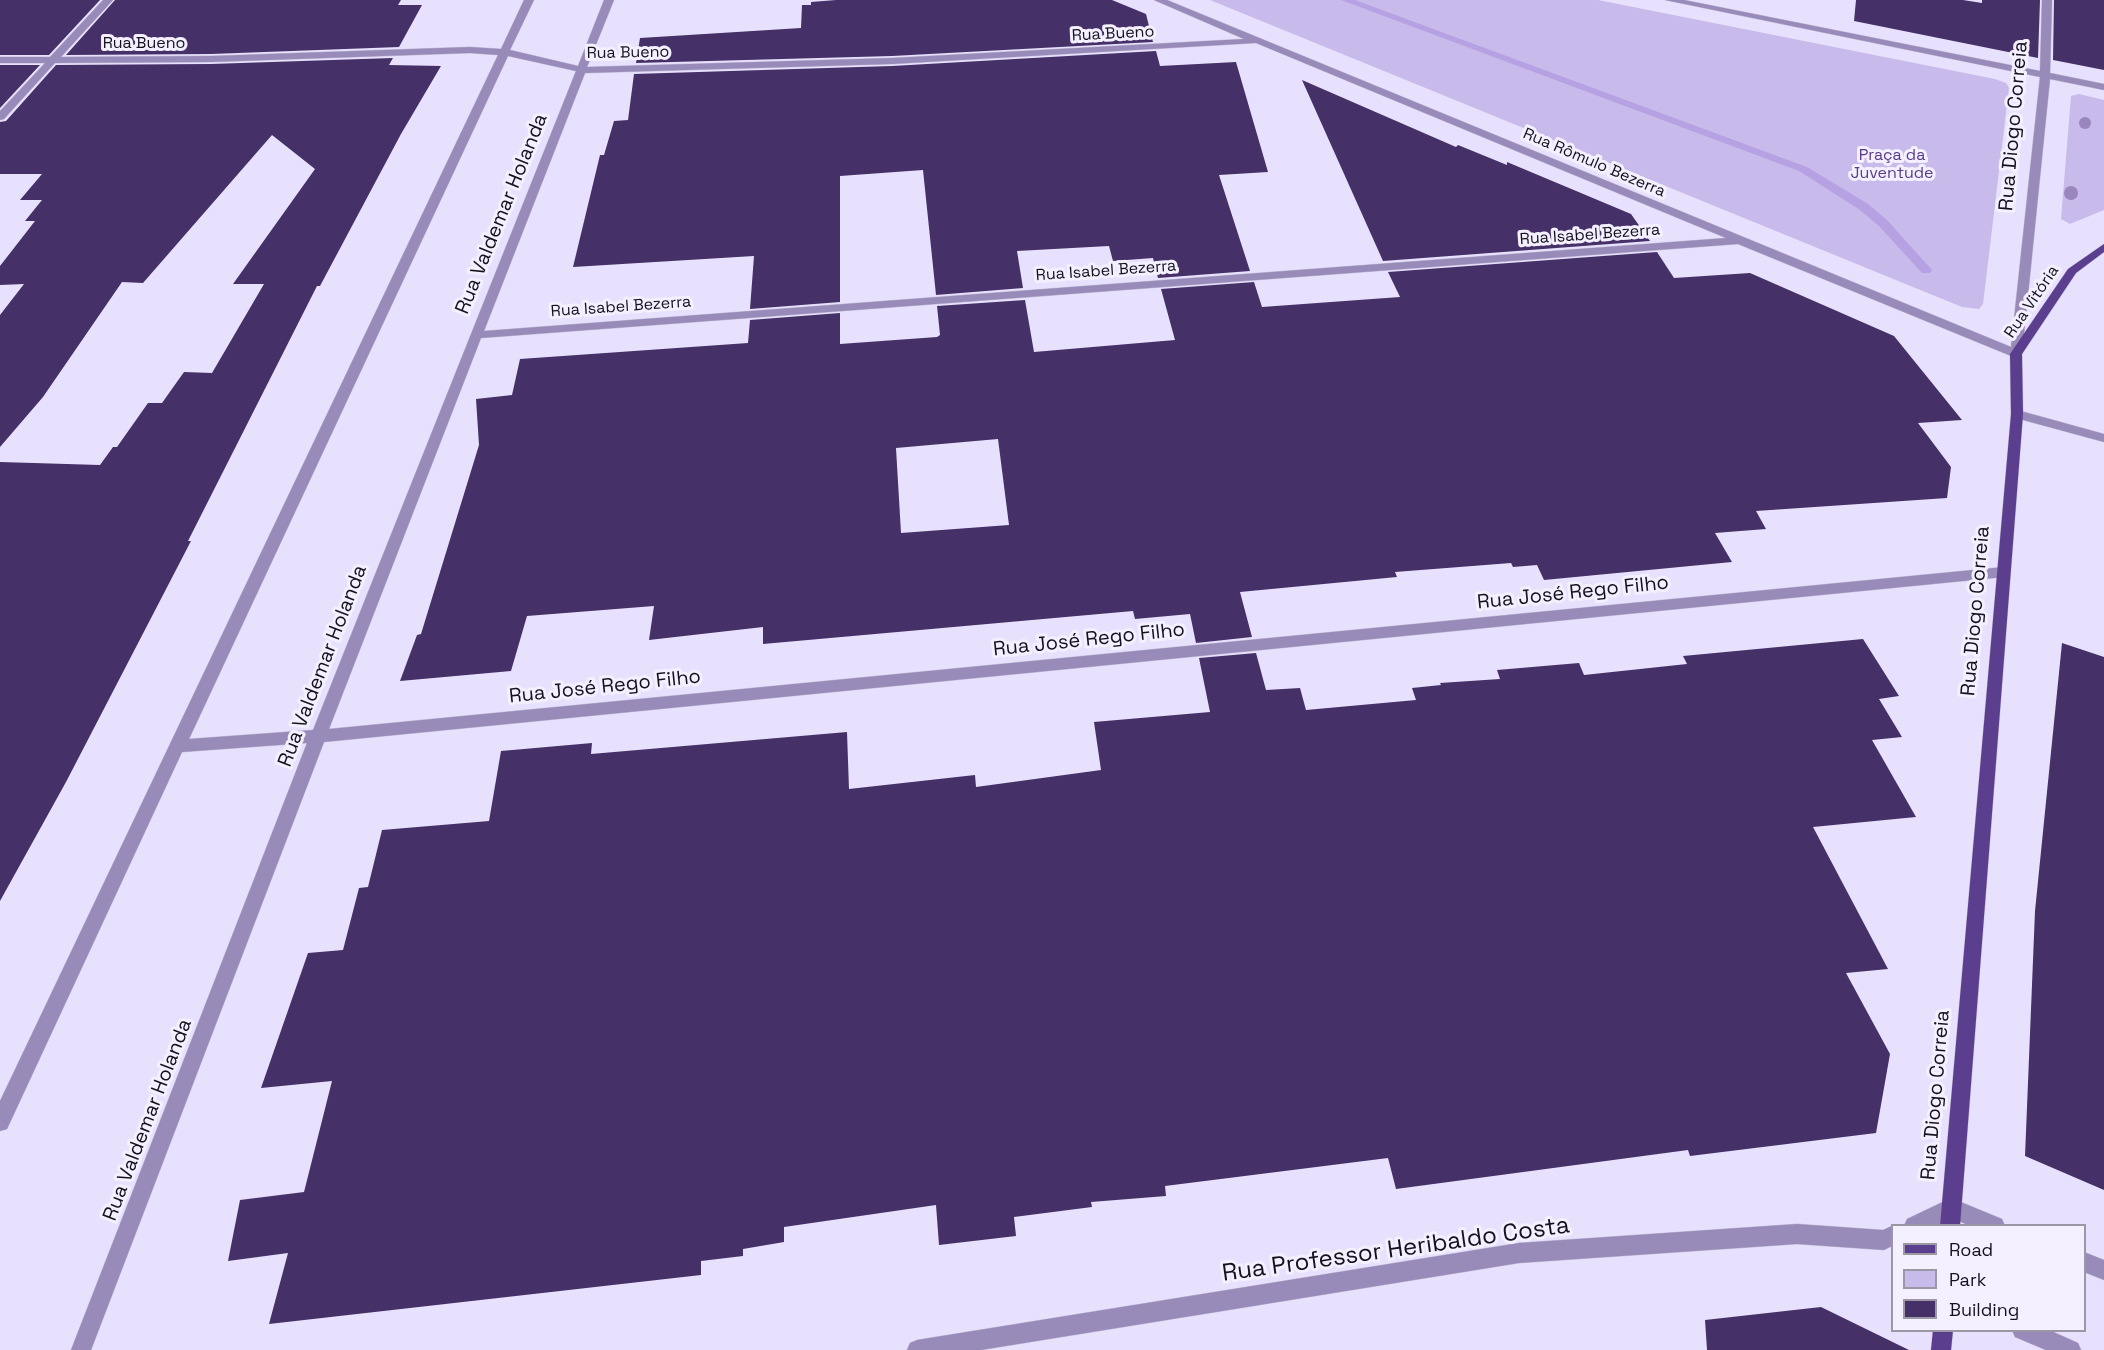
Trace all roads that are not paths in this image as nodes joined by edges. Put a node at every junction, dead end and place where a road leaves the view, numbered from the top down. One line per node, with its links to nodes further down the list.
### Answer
1 (108, 0): 10 (street)
2 (529, 0): 8 (street)
3 (609, 0): 11 (street, Rua Valdemar Holanda)
4 (1159, 0): 7 (street, Rua Rômulo Bezerra)
5 (1670, 0): 12 (street)
6 (2047, 0): 12 (street, Rua Diogo Correia)
7 (1257, 41): 11 (street, Rua Bueno); 15 (street, Rua Rômulo Bezerra)
8 (504, 52): 10 (street, Rua Bueno); 11 (street, Rua Bueno); 23 (street)
9 (0, 60): 10 (street, Rua Bueno)
10 (53, 60): 14 (street)
11 (583, 70): 17 (street, Rua Valdemar Holanda)
12 (2045, 75): 13 (street); 18 (street, Rua Diogo Correia)
13 (2104, 87)
14 (0, 117)
15 (1738, 241): 17 (street, Rua Isabel Bezerra); 18 (street, Rua Rômulo Bezerra)
16 (2104, 248): 18 (main road, Rua Vitória)
17 (476, 335): 22 (street, Rua Valdemar Holanda)
18 (2016, 354): 19 (main road, Rua Diogo Correia)
19 (2017, 414): 20 (street); 21 (main road, Rua Diogo Correia)
20 (2104, 438)
21 (2004, 572): 22 (street, Rua José Rego Filho); 25 (main road, Rua Diogo Correia)
22 (318, 736): 23 (street, Rua José Rego Filho); 33 (street, Rua Valdemar Holanda)
23 (178, 746): 24 (street)
24 (0, 1122)
25 (1950, 1217): 26 (street); 27 (street)
26 (1922, 1224)
27 (1985, 1224)
28 (1890, 1241): 34 (street, Rua Professor Heribaldo Costa)
29 (2086, 1262): 30 (street)
30 (2104, 1270)
31 (1943, 1332): 35 (main road)
32 (2027, 1332): 36 (street)
33 (81, 1350)
34 (917, 1350)
35 (1941, 1350)
36 (2071, 1350)

